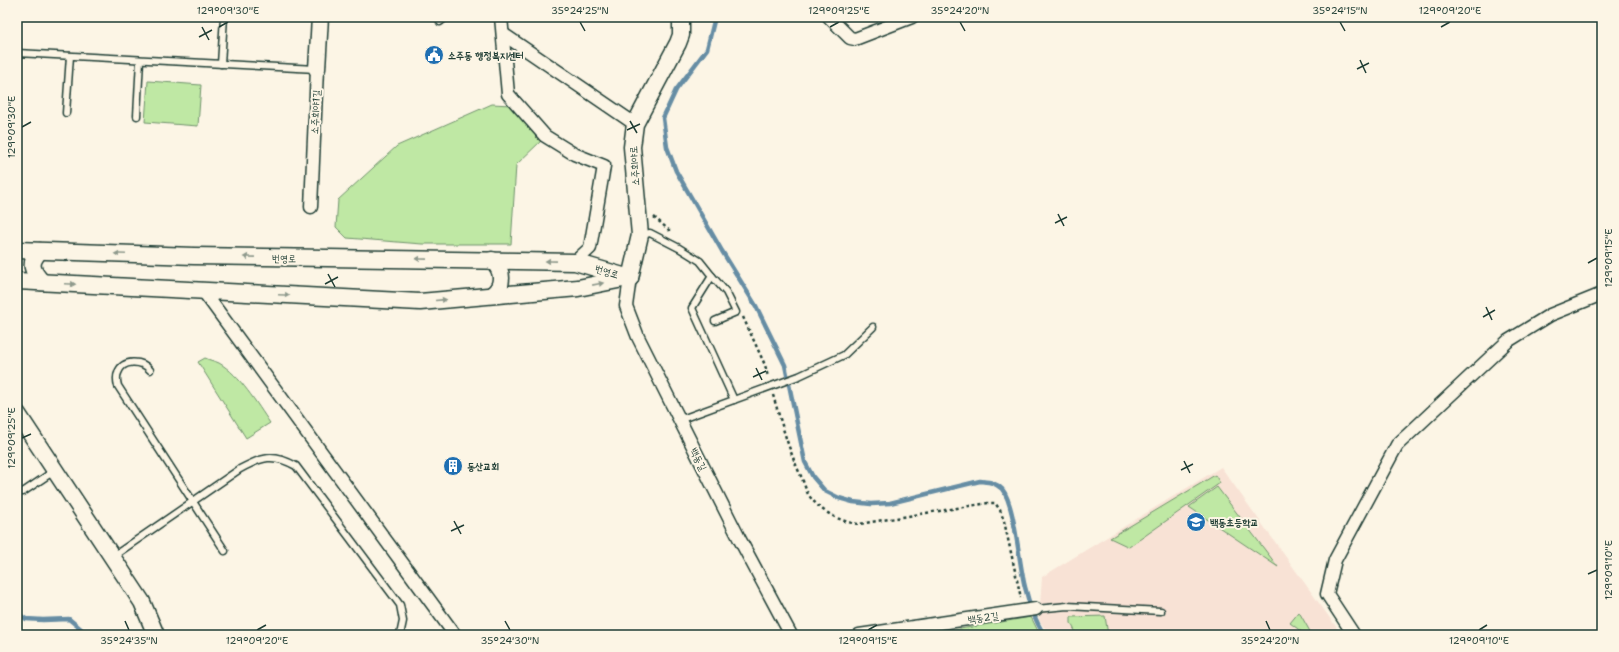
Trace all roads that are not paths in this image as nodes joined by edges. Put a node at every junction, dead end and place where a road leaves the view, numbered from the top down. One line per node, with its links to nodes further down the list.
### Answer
1 (224, 17): 13 (lane)
2 (320, 17): 14 (street, 소주회야1길)
3 (450, 17): 8 (lane)
4 (501, 17): 9 (street)
5 (681, 17): 17 (street, 소주회야로)
6 (829, 17): 7 (street)
7 (912, 17)
8 (440, 22)
9 (503, 34): 17 (street); 23 (street)
10 (17, 53): 11 (lane)
11 (70, 56): 12 (lane); 15 (lane)
12 (140, 60): 13 (lane); 16 (lane)
13 (222, 64): 14 (lane)
14 (317, 69): 18 (street, 소주회야1길)
15 (66, 113)
16 (138, 116)
17 (635, 124): 19 (street, 소주회야로)
18 (311, 207)
19 (640, 235): 24 (lane); 25 (street, 소주회야로)
20 (17, 250): 21 (street, 번영로)
21 (40, 251): 22 (street, 번영로, one-way to 21); 27 (street)
22 (492, 260): 23 (street, 번영로, one-way to 22); 30 (street)
23 (575, 262): 25 (street, 번영로)
24 (712, 276): 31 (lane); 34 (lane)
25 (630, 278): 30 (street, 번영로, one-way to 25); 36 (street, 백동길)
26 (17, 281): 27 (street, 번영로)
27 (42, 282): 28 (street, 번영로, one-way to 28)
28 (204, 292): 30 (street, 번영로, one-way to 30); 46 (street)
29 (1602, 294): 49 (street)
30 (492, 296)
31 (715, 321)
32 (874, 327): 34 (lane)
33 (150, 370): 39 (lane)
34 (734, 400): 36 (lane)
35 (17, 413): 37 (street)
36 (679, 420): 47 (street, 백동길)
37 (54, 471): 38 (lane); 41 (street)
38 (17, 491)
39 (192, 502): 40 (lane); 41 (lane); 45 (lane)
40 (225, 551)
41 (112, 557): 44 (street)
42 (1036, 609): 43 (lane); 48 (street, 백동2길)
43 (1161, 611)
44 (156, 635)
45 (400, 635)
46 (456, 635)
47 (791, 635)
48 (858, 635)
49 (1354, 635)

